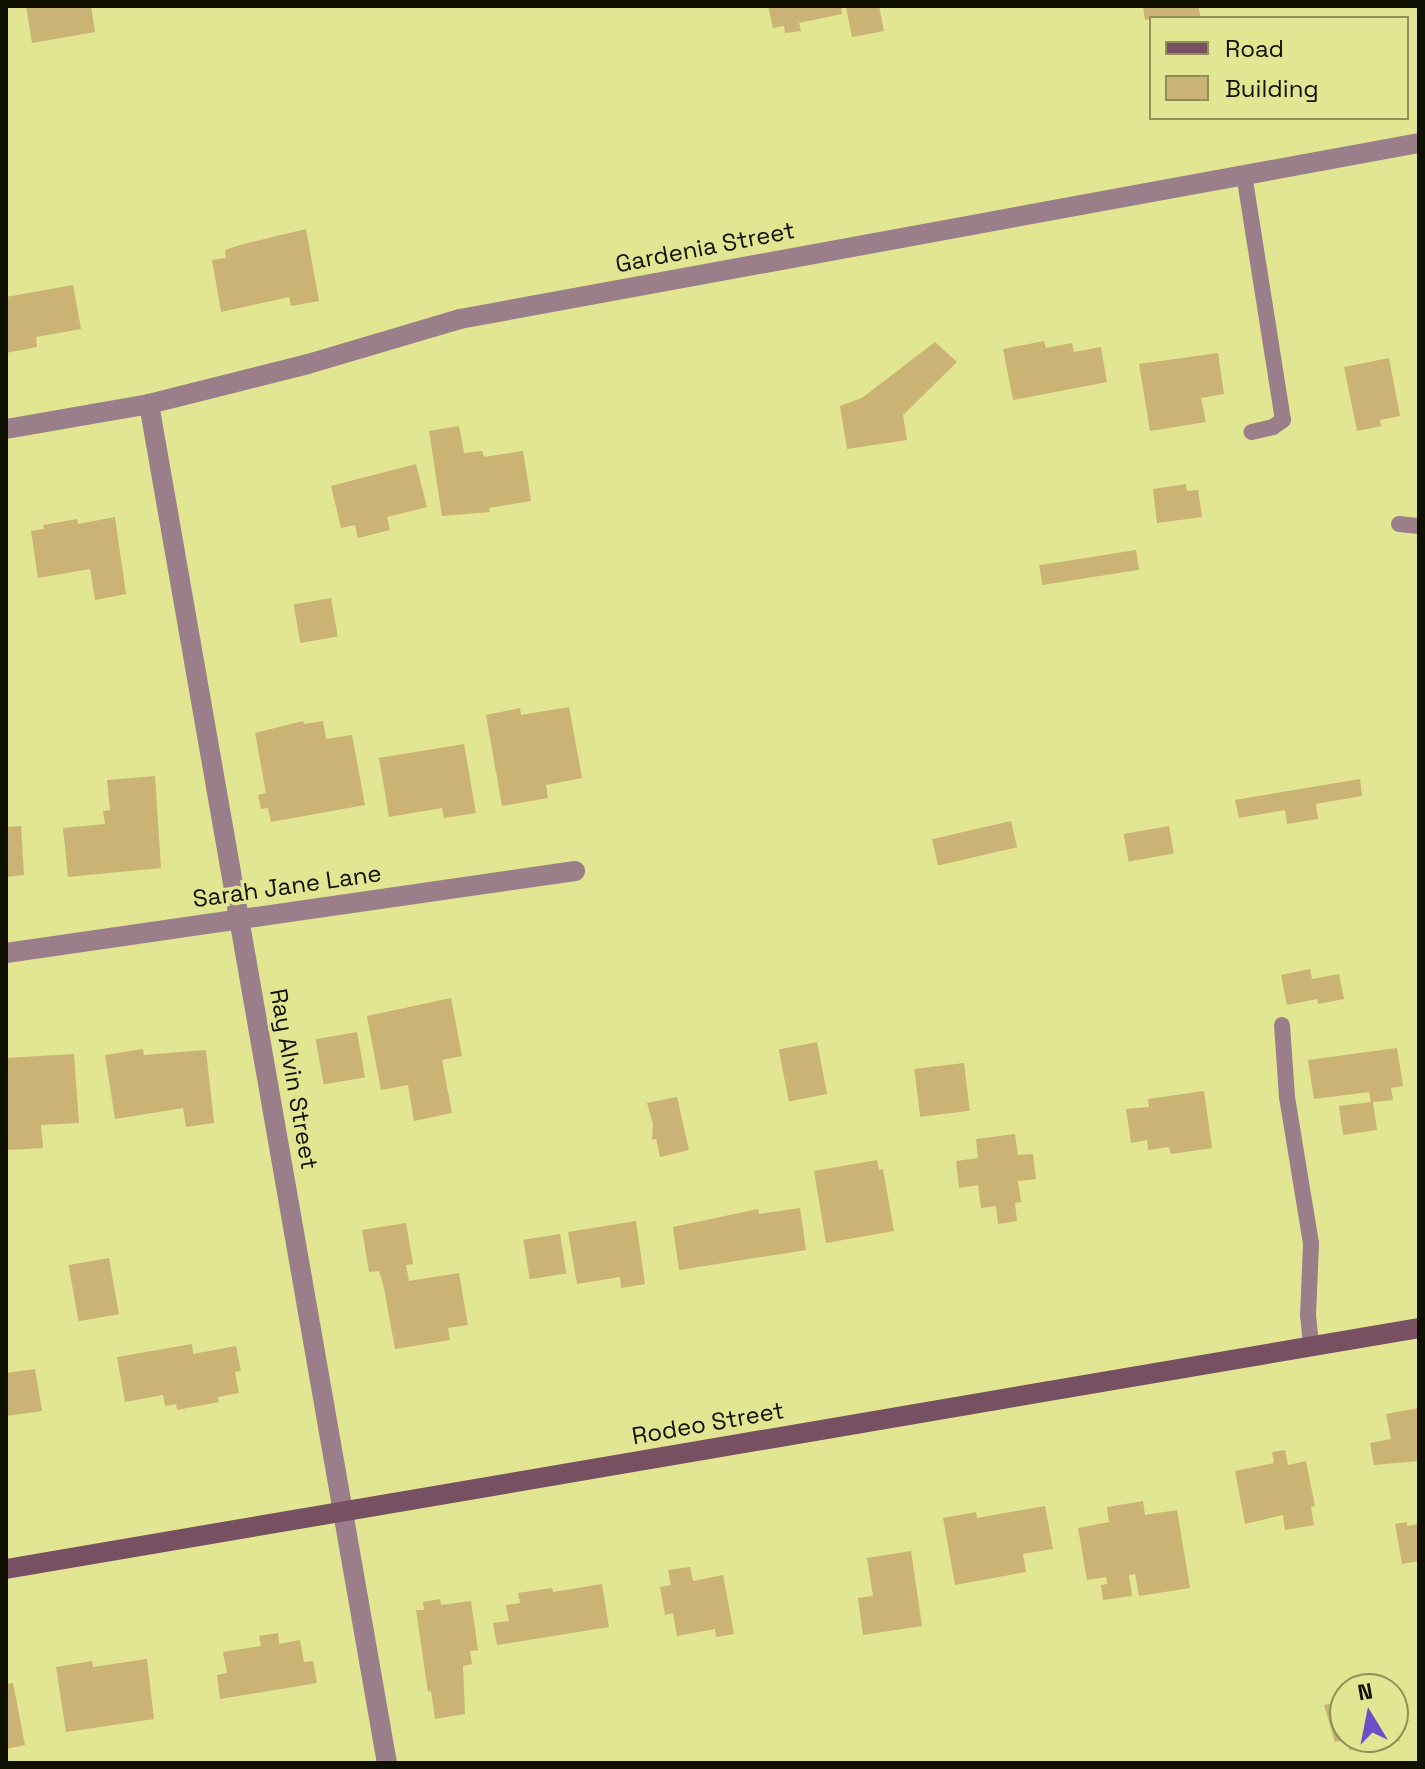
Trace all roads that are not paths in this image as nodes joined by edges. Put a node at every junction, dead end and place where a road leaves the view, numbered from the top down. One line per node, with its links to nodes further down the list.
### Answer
1 (1419, 143): 2 (street, Gardenia Street)
2 (1244, 174): 3 (street, Gardenia Street); 5 (lane)
3 (149, 404): 4 (street, Gardenia Street); 9 (street, Ray Alvin Street)
4 (6, 429)
5 (1252, 432)
6 (1399, 524): 7 (lane)
7 (1419, 526)
8 (575, 871): 9 (street, Sarah Jane Lane)
9 (239, 919): 10 (street, Sarah Jane Lane); 14 (street, Ray Alvin Street)
10 (6, 953)
11 (1282, 1025): 13 (lane)
12 (1419, 1328): 13 (street, Rodeo Street)
13 (1311, 1346): 14 (street, Rodeo Street)
14 (342, 1511): 15 (street, Rodeo Street); 16 (street, Ray Alvin Street)
15 (6, 1569)
16 (387, 1763)

